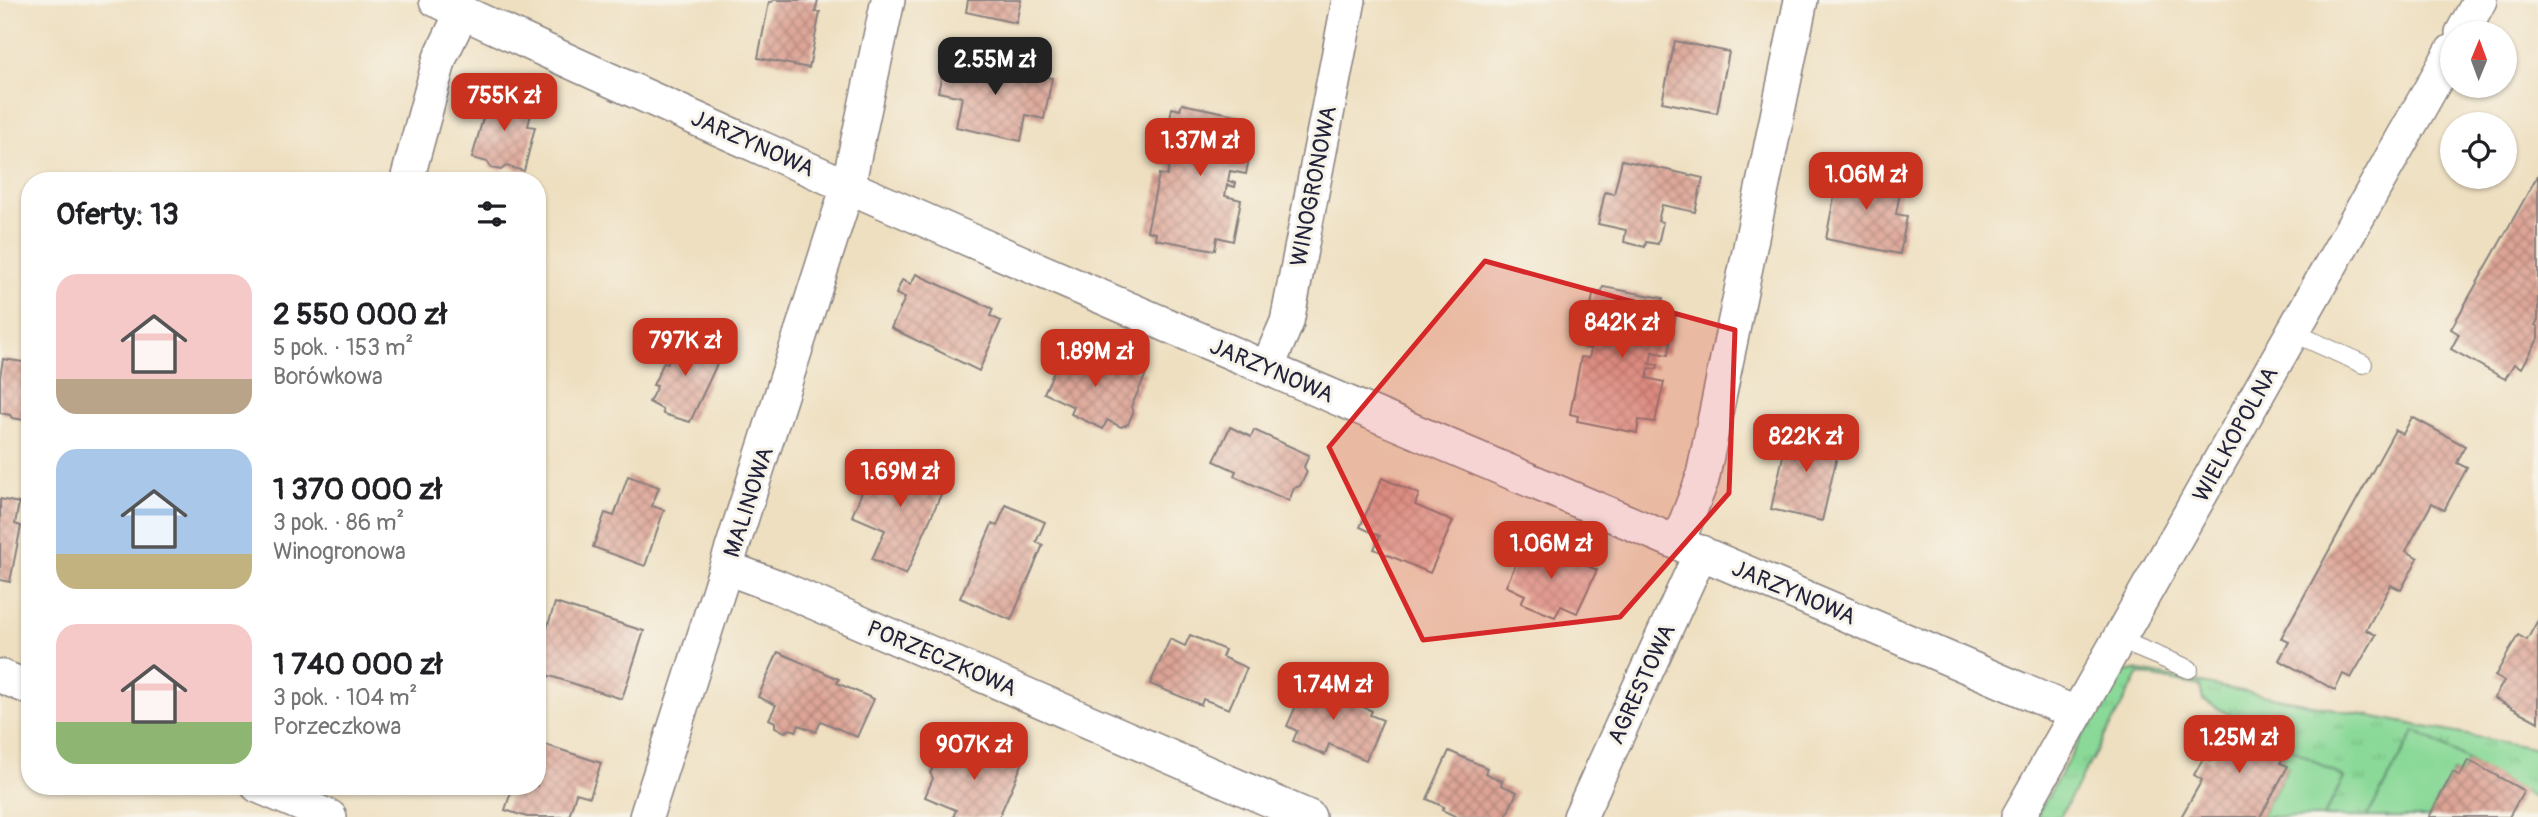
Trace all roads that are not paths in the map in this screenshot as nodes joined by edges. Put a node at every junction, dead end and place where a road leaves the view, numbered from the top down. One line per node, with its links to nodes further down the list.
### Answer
1 (888, 0): 9 (street, MALINOWA)
2 (1349, 0): 12 (street, WINOGRONOWA)
3 (1801, 0): 13 (street, AGRESTOWA)
4 (2480, 0): 6 (street)
5 (449, 6): 8 (street); 9 (street, JARZYNOWA)
6 (2469, 21)
7 (2440, 72): 10 (street, WIELKOPOLNA)
8 (409, 172)
9 (848, 186): 12 (street, JARZYNOWA); 14 (street, MALINOWA)
10 (2292, 332): 11 (lane); 15 (street, WIELKOPOLNA)
11 (2363, 364)
12 (1267, 368): 13 (street, JARZYNOWA)
13 (1690, 547): 19 (street, JARZYNOWA); 24 (street, AGRESTOWA)
14 (727, 568): 22 (street, MALINOWA); 23 (street, PORZECZKOWA)
15 (2117, 639): 16 (lane); 19 (street, WIELKOPOLNA)
16 (2189, 669)
17 (0, 676): 18 (street)
18 (21, 684)
19 (2075, 713): 25 (street, WIELKOPOLNA)
20 (279, 795): 21 (street)
21 (330, 817)
22 (646, 817)
23 (1309, 817)
24 (1580, 817)
25 (2018, 817)

